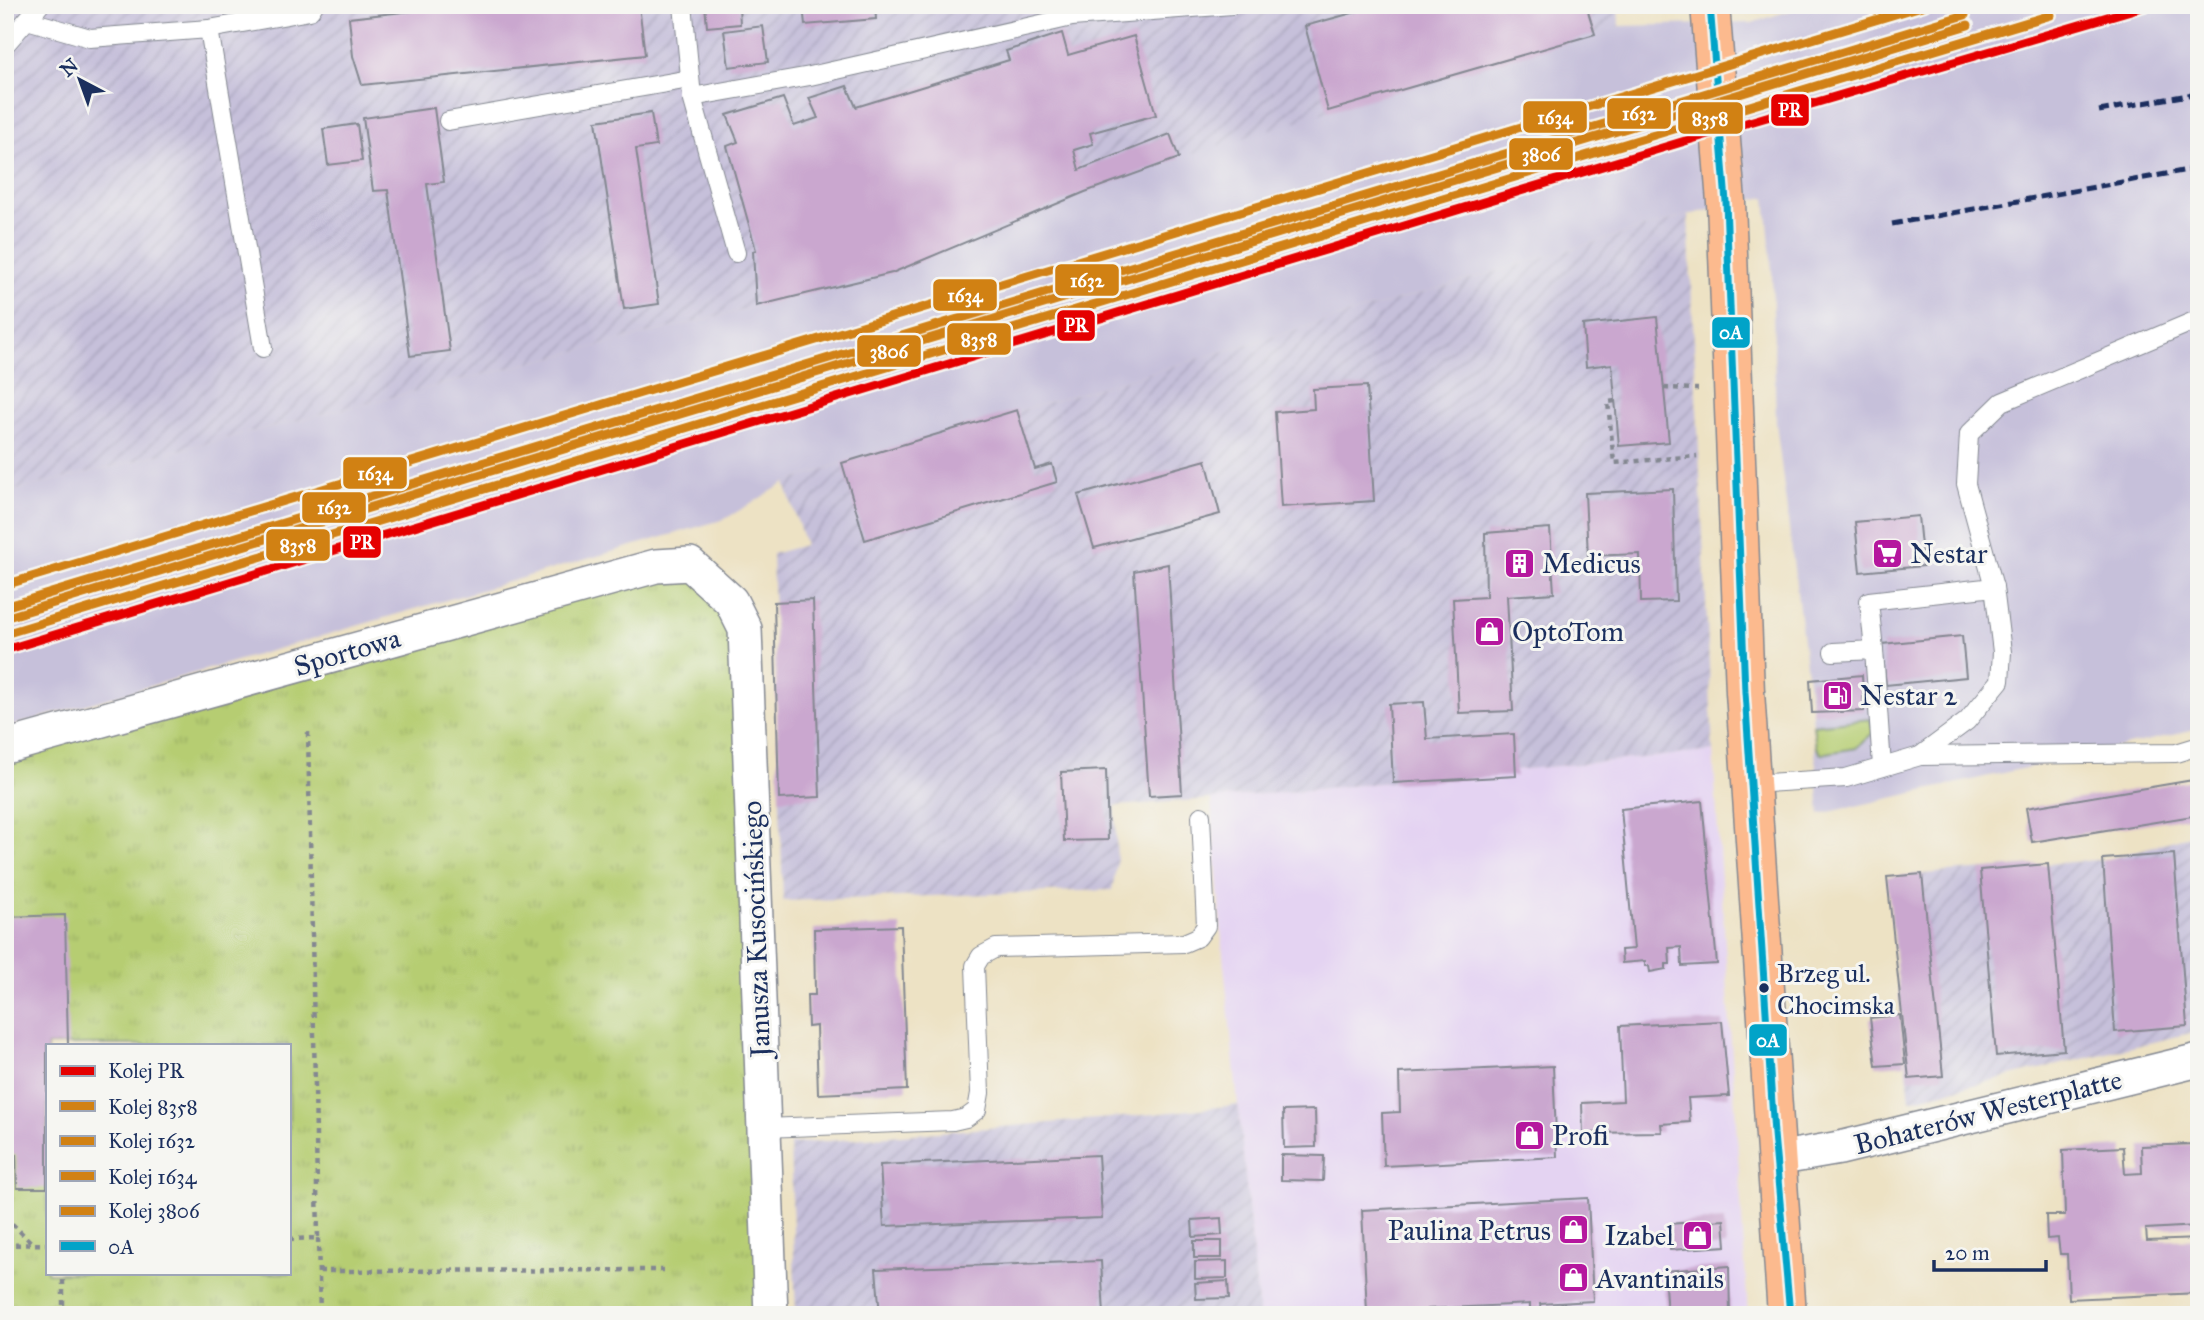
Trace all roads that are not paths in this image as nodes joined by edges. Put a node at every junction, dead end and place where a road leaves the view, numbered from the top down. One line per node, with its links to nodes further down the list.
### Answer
1 (40, 5): 5 (lane)
2 (314, 5): 7 (lane)
3 (683, 5): 9 (lane)
4 (1232, 5): 9 (lane)
5 (27, 20): 7 (lane); 8 (lane)
6 (1711, 22): 22 (main road)
7 (209, 29): 13 (lane)
8 (5, 45)
9 (691, 88): 10 (lane); 11 (lane)
10 (449, 121)
11 (736, 253)
12 (2199, 319): 15 (lane)
13 (263, 348)
14 (690, 564): 19 (street, Sportowa); 25 (street, Janusza Kusocińskiego)
15 (1994, 587): 16 (lane); 20 (lane)
16 (1874, 650): 17 (lane); 21 (lane)
17 (1833, 652)
18 (2199, 746): 20 (lane)
19 (5, 747)
20 (1920, 756): 21 (lane)
21 (1882, 768): 22 (lane)
22 (1752, 784): 26 (main road)
23 (1200, 816): 25 (lane)
24 (2199, 1060): 26 (street, Bohaterów Westerplatte)
25 (764, 1128): 28 (street, Janusza Kusocińskiego)
26 (1776, 1159): 27 (main road)
27 (1788, 1310)
28 (771, 1315)

